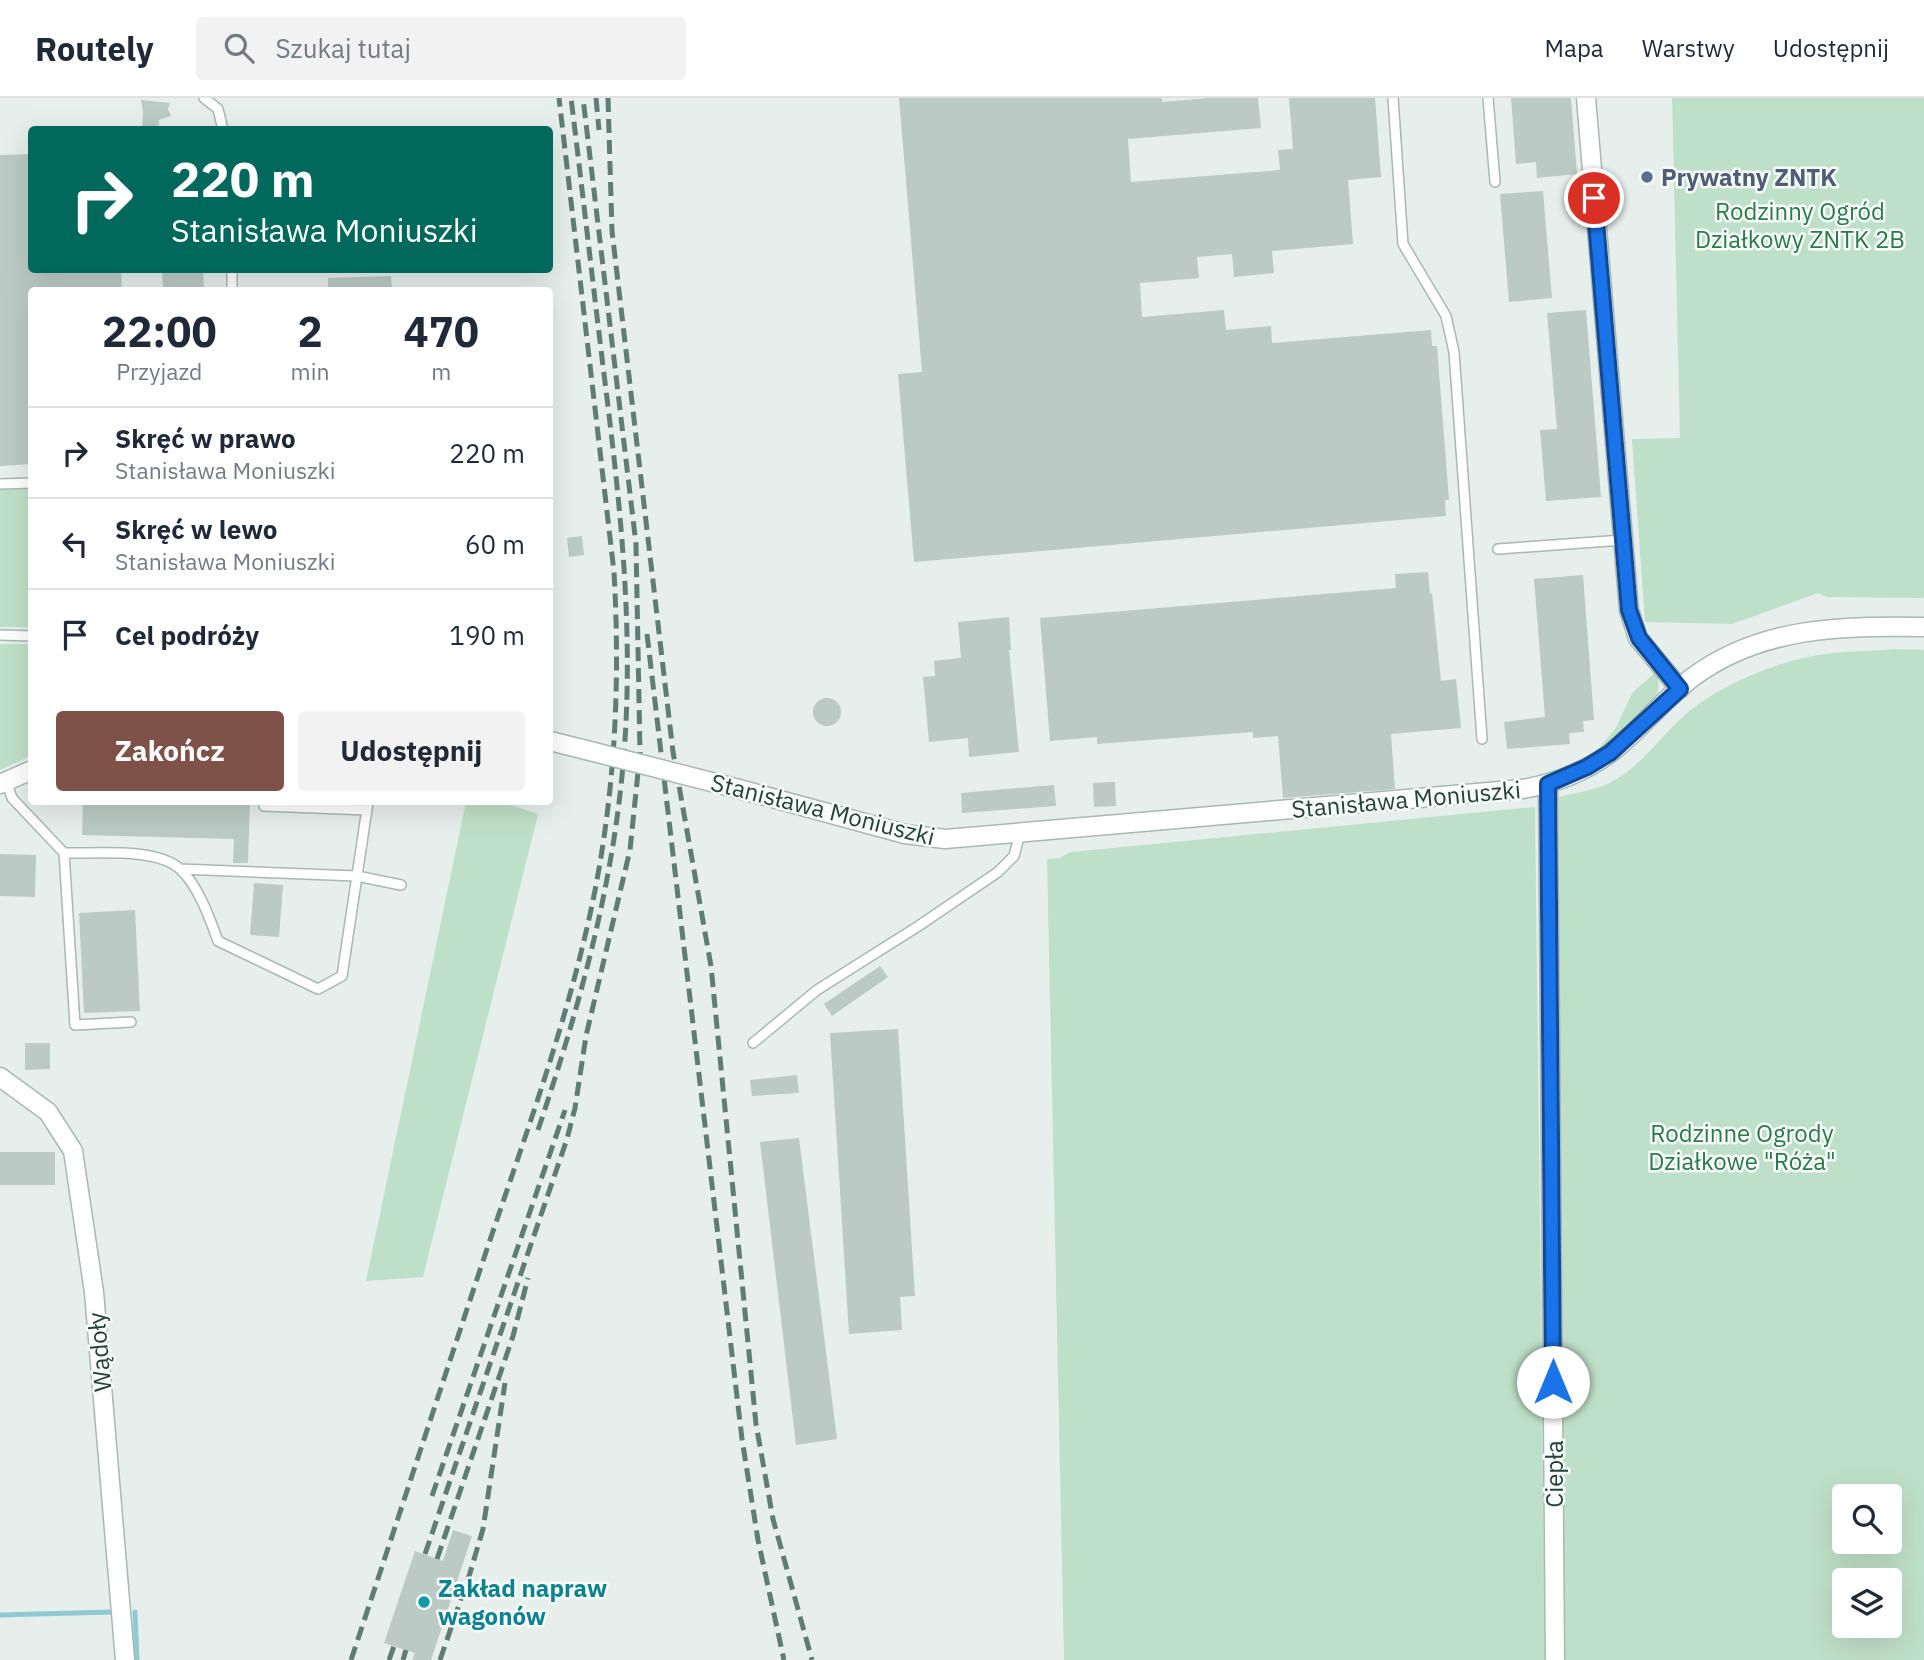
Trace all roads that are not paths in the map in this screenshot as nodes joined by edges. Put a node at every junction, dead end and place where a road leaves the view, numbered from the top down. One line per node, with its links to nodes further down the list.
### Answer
1 (204, 98): 5 (lane)
2 (1393, 98): 15 (lane)
3 (1488, 98): 6 (lane)
4 (1586, 98): 9 (street)
5 (222, 126)
6 (1495, 181)
7 (28, 483): 8 (lane)
8 (0, 484)
9 (1623, 540): 10 (lane); 14 (street)
10 (1498, 549)
11 (1924, 627): 14 (street, Stanisława Moniuszki)
12 (0, 635): 13 (lane)
13 (28, 636)
14 (1680, 689): 19 (street, Stanisława Moniuszki)
15 (1482, 738)
16 (553, 741): 22 (street, Stanisława Moniuszki, bridge)
17 (28, 772): 18 (street)
18 (3, 782): 23 (lane)
19 (1548, 784): 22 (street, Stanisława Moniuszki); 31 (street, Ciepła)
20 (264, 806): 21 (lane)
21 (367, 806): 25 (lane)
22 (1020, 833): 28 (lane)
23 (64, 853): 24 (lane); 27 (lane)
24 (180, 869): 25 (lane); 25 (lane)
25 (357, 876): 26 (lane)
26 (401, 885)
27 (131, 1022)
28 (753, 1043)
29 (0, 1077): 30 (street, Wądoły)
30 (125, 1660)
31 (1555, 1660)

